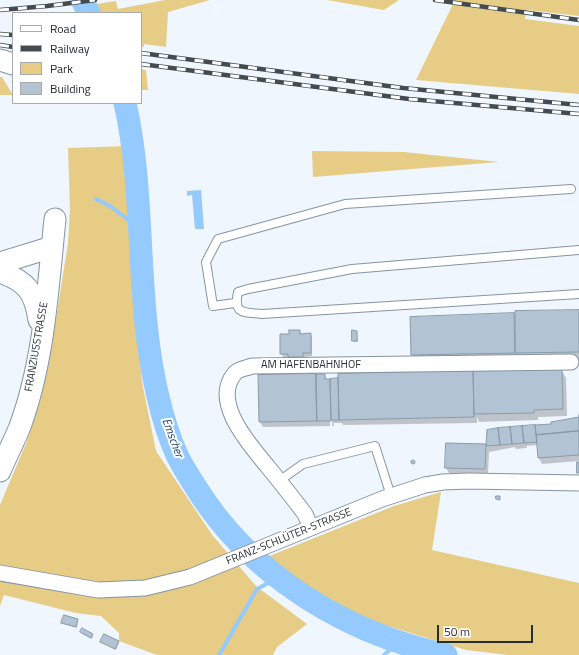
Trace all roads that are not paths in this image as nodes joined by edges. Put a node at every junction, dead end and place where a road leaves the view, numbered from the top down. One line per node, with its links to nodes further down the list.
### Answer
1 (0, 60): 2 (street)
2 (12, 64)
3 (572, 189): 11 (lane)
4 (55, 219): 5 (street, FRANZIUSSTRASSE)
5 (52, 247): 7 (street); 10 (street, FRANZIUSSTRASSE)
6 (579, 250): 11 (lane)
7 (0, 263)
8 (0, 272): 10 (street)
9 (579, 294): 11 (lane)
10 (40, 303): 13 (street, FRANZIUSSTRASSE)
11 (235, 303)
12 (575, 364): 14 (street, AM HAFENBAHNHOF)
13 (0, 471)
14 (279, 481): 16 (lane); 17 (street, AM HAFENBAHNHOF)
15 (579, 483): 16 (street, FRANZ-SCHLÜTER-STRASSE)
16 (391, 496): 17 (street, FRANZ-SCHLÜTER-STRASSE)
17 (311, 528): 18 (street, FRANZ-SCHLÜTER-STRASSE)
18 (0, 573)

